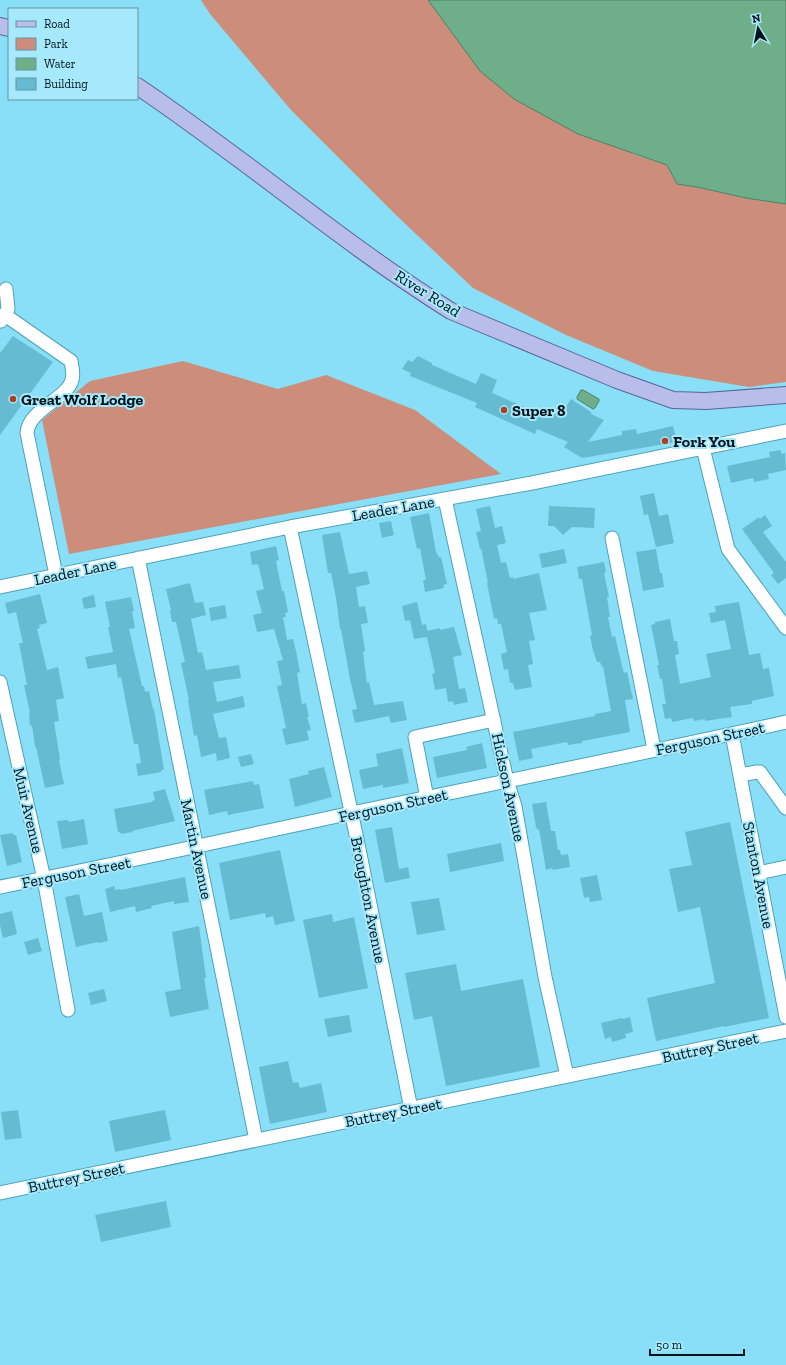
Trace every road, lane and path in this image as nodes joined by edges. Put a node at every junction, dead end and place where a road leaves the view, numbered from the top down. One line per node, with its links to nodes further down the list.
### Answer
1 (138, 87): 4 (main road, River Road)
2 (6, 289): 3 (street)
3 (2, 319): 11 (street)
4 (786, 395)
5 (786, 431): 6 (street, Leader Lane)
6 (703, 448): 7 (street, Leader Lane); 13 (street)
7 (446, 499): 8 (street, Leader Lane); 15 (street, Hickson Avenue)
8 (290, 527): 10 (street, Leader Lane); 23 (street, Broughton Avenue)
9 (612, 538): 18 (street)
10 (138, 558): 11 (street, Leader Lane); 24 (street, Martin Avenue)
11 (56, 575): 12 (street, Leader Lane)
12 (0, 587)
13 (786, 628)
14 (0, 682): 27 (street, Muir Avenue)
15 (494, 720): 20 (street, Hickson Avenue); 21 (street)
16 (786, 722): 17 (street, Ferguson Street)
17 (732, 734): 18 (street, Ferguson Street); 19 (street, Stanton Avenue)
18 (654, 749): 20 (street, Ferguson Street)
19 (740, 775): 22 (street); 26 (street, Stanton Avenue)
20 (508, 781): 21 (street, Ferguson Street); 32 (street, Hickson Avenue)
21 (428, 798): 23 (street, Ferguson Street)
22 (786, 808)
23 (351, 813): 24 (street, Ferguson Street); 33 (street, Broughton Avenue)
24 (197, 847): 27 (street, Ferguson Street); 34 (street, Martin Avenue)
25 (786, 867): 26 (street)
26 (758, 873): 30 (street, Stanton Avenue)
27 (44, 879): 28 (street, Ferguson Street); 29 (street, Muir Avenue)
28 (0, 887)
29 (68, 1010)
30 (786, 1017)
31 (786, 1031): 32 (street, Buttrey Street)
32 (567, 1076): 33 (street, Buttrey Street)
33 (411, 1109): 34 (street, Buttrey Street)
34 (256, 1140): 35 (street, Buttrey Street)
35 (0, 1193)

